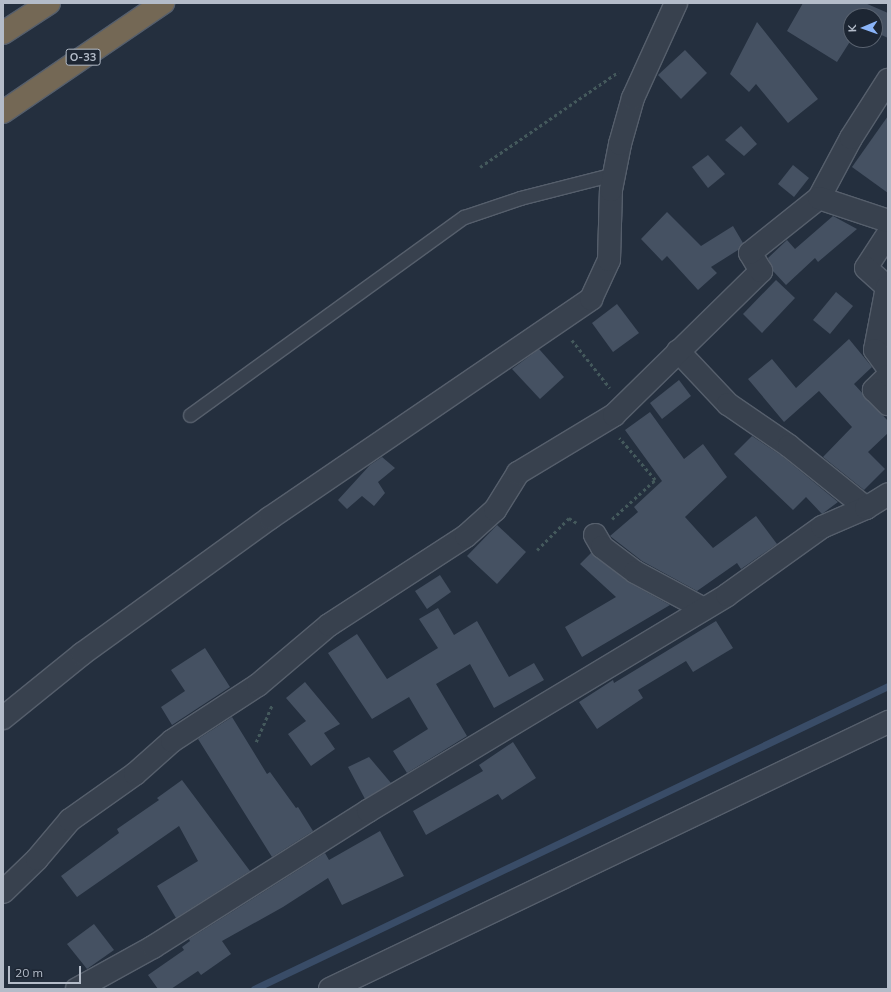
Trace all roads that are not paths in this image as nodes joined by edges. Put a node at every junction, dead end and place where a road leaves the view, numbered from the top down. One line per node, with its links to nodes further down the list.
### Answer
1 (48, 3): 4 (highway)
2 (163, 3): 6 (highway, O-33)
3 (676, 3): 7 (street)
4 (3, 34)
5 (888, 80): 8 (street)
6 (3, 112)
7 (614, 174): 15 (lane); 20 (street)
8 (819, 198): 9 (street); 11 (street)
9 (888, 221)
10 (888, 234): 12 (street)
11 (678, 351): 17 (street); 22 (street)
12 (888, 368)
13 (888, 376): 14 (street)
14 (888, 404)
15 (190, 414)
16 (888, 494): 17 (street)
17 (866, 508): 19 (street)
18 (595, 535): 19 (street)
19 (704, 609): 23 (street)
20 (3, 718)
21 (888, 722): 24 (street)
22 (3, 892)
23 (77, 989)
24 (330, 989)

